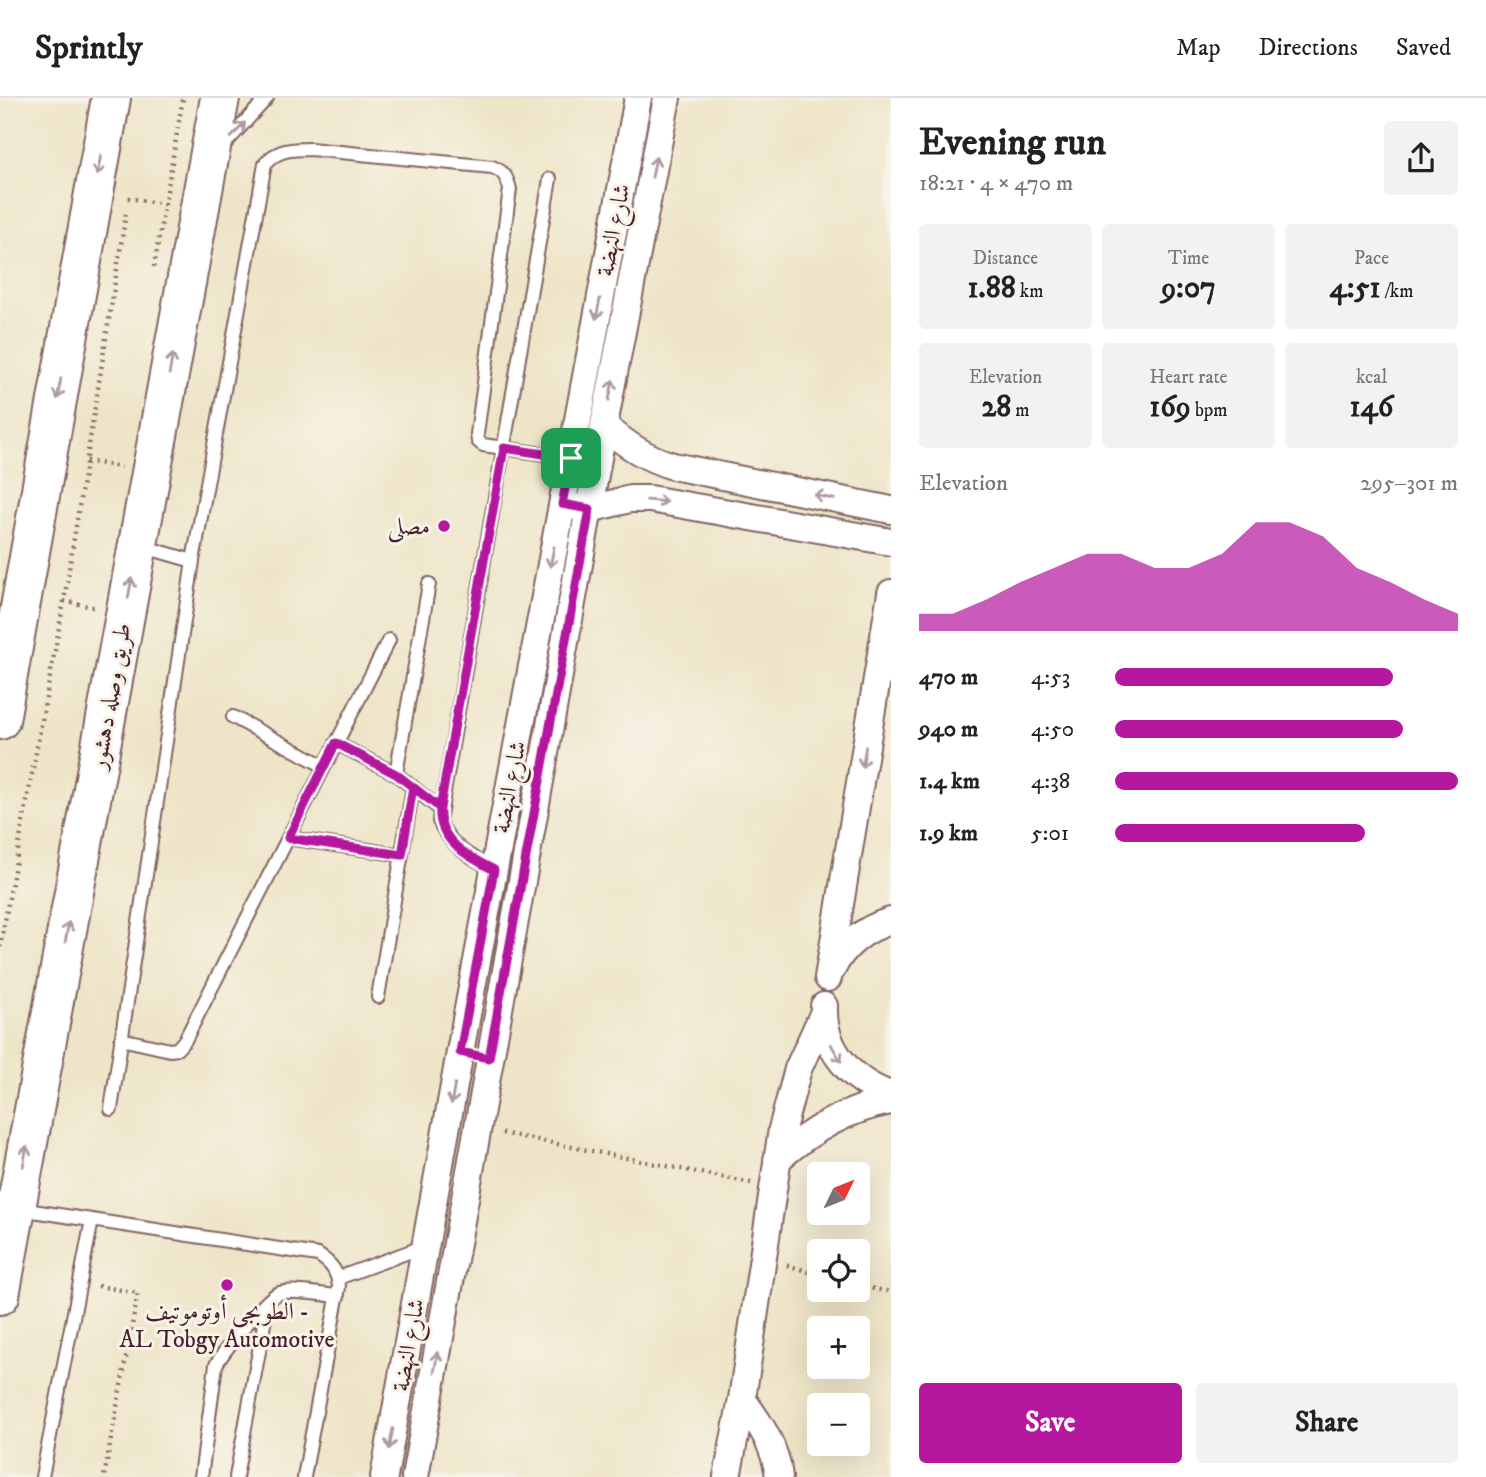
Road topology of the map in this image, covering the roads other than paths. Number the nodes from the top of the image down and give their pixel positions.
1 (111, 98) edge
2 (220, 98) edge
3 (267, 98) edge
4 (638, 98) edge
5 (667, 98) edge
6 (208, 162) junction
7 (550, 179) dead end
8 (604, 425) junction
9 (504, 448) junction
10 (571, 458) junction
11 (562, 504) junction
12 (590, 509) junction
13 (891, 510) edge
14 (891, 542) edge
15 (137, 545) junction
16 (192, 561) junction
17 (429, 584) dead end
18 (891, 593) edge
19 (389, 640) dead end
20 (233, 717) dead end
21 (0, 720) edge
22 (336, 743) junction
23 (324, 766) junction
24 (396, 774) junction
25 (413, 787) junction
26 (440, 808) junction
27 (288, 838) junction
28 (402, 855) junction
29 (494, 870) junction
30 (891, 921) edge
31 (828, 978) junction
32 (378, 997) dead end
33 (824, 1012) junction
34 (121, 1039) junction
35 (460, 1052) junction
36 (489, 1058) junction
37 (891, 1095) edge
38 (891, 1101) edge
39 (111, 1109) dead end
40 (777, 1160) junction
41 (16, 1208) junction
42 (92, 1220) junction
43 (425, 1246) junction
44 (338, 1278) junction
45 (0, 1295) edge
46 (338, 1296) junction
47 (268, 1302) junction
48 (741, 1399) junction
49 (42, 1477) edge
50 (201, 1477) edge
51 (236, 1477) edge
52 (304, 1477) edge
53 (384, 1477) edge
54 (415, 1477) edge
55 (727, 1477) edge
56 (779, 1477) edge

1 -> 21 main road
2 - 6 main road, طريق وصله دهشور
6 -> 3 lane
4 -> 10 street, شارع النهضة
8 -> 5 street, شارع النهضة
15 -> 6 main road, طريق وصله دهشور
7 - 9 lane
8 - 12 street, شارع النهضة
13 -> 8 street
9 - 10 lane
9 - 16 lane
9 - 26 lane
10 - 11 street, شارع النهضة
11 - 12 street
11 -> 29 street, شارع النهضة
12 -> 14 street
12 - 36 street, شارع النهضة
15 - 16 lane
41 -> 15 main road, طريق وصله دهشور
16 - 34 lane
17 - 24 lane
18 -> 31 street
19 - 22 lane
20 - 23 lane
22 - 23 lane
22 - 24 lane
23 - 27 lane
24 - 25 lane
25 - 26 lane
25 - 28 lane
26 - 29 lane
27 - 28 lane
27 - 34 lane
28 - 32 lane
29 - 35 street, شارع النهضة
30 - 31 street
31 - 33 street
33 -> 37 street
33 - 40 street
34 - 39 lane
35 - 36 street
35 -> 43 street, شارع النهضة
54 -> 36 street, شارع النهضة
38 - 40 street
40 - 48 street
41 - 42 lane
41 - 45 main road, طريق وصله دهشور
42 - 44 lane
42 - 49 lane
43 - 44 lane
43 -> 53 street, شارع النهضة
44 - 46 lane
46 - 47 lane
46 - 52 lane
47 - 50 lane
47 - 51 lane
48 - 55 street
48 - 56 street

